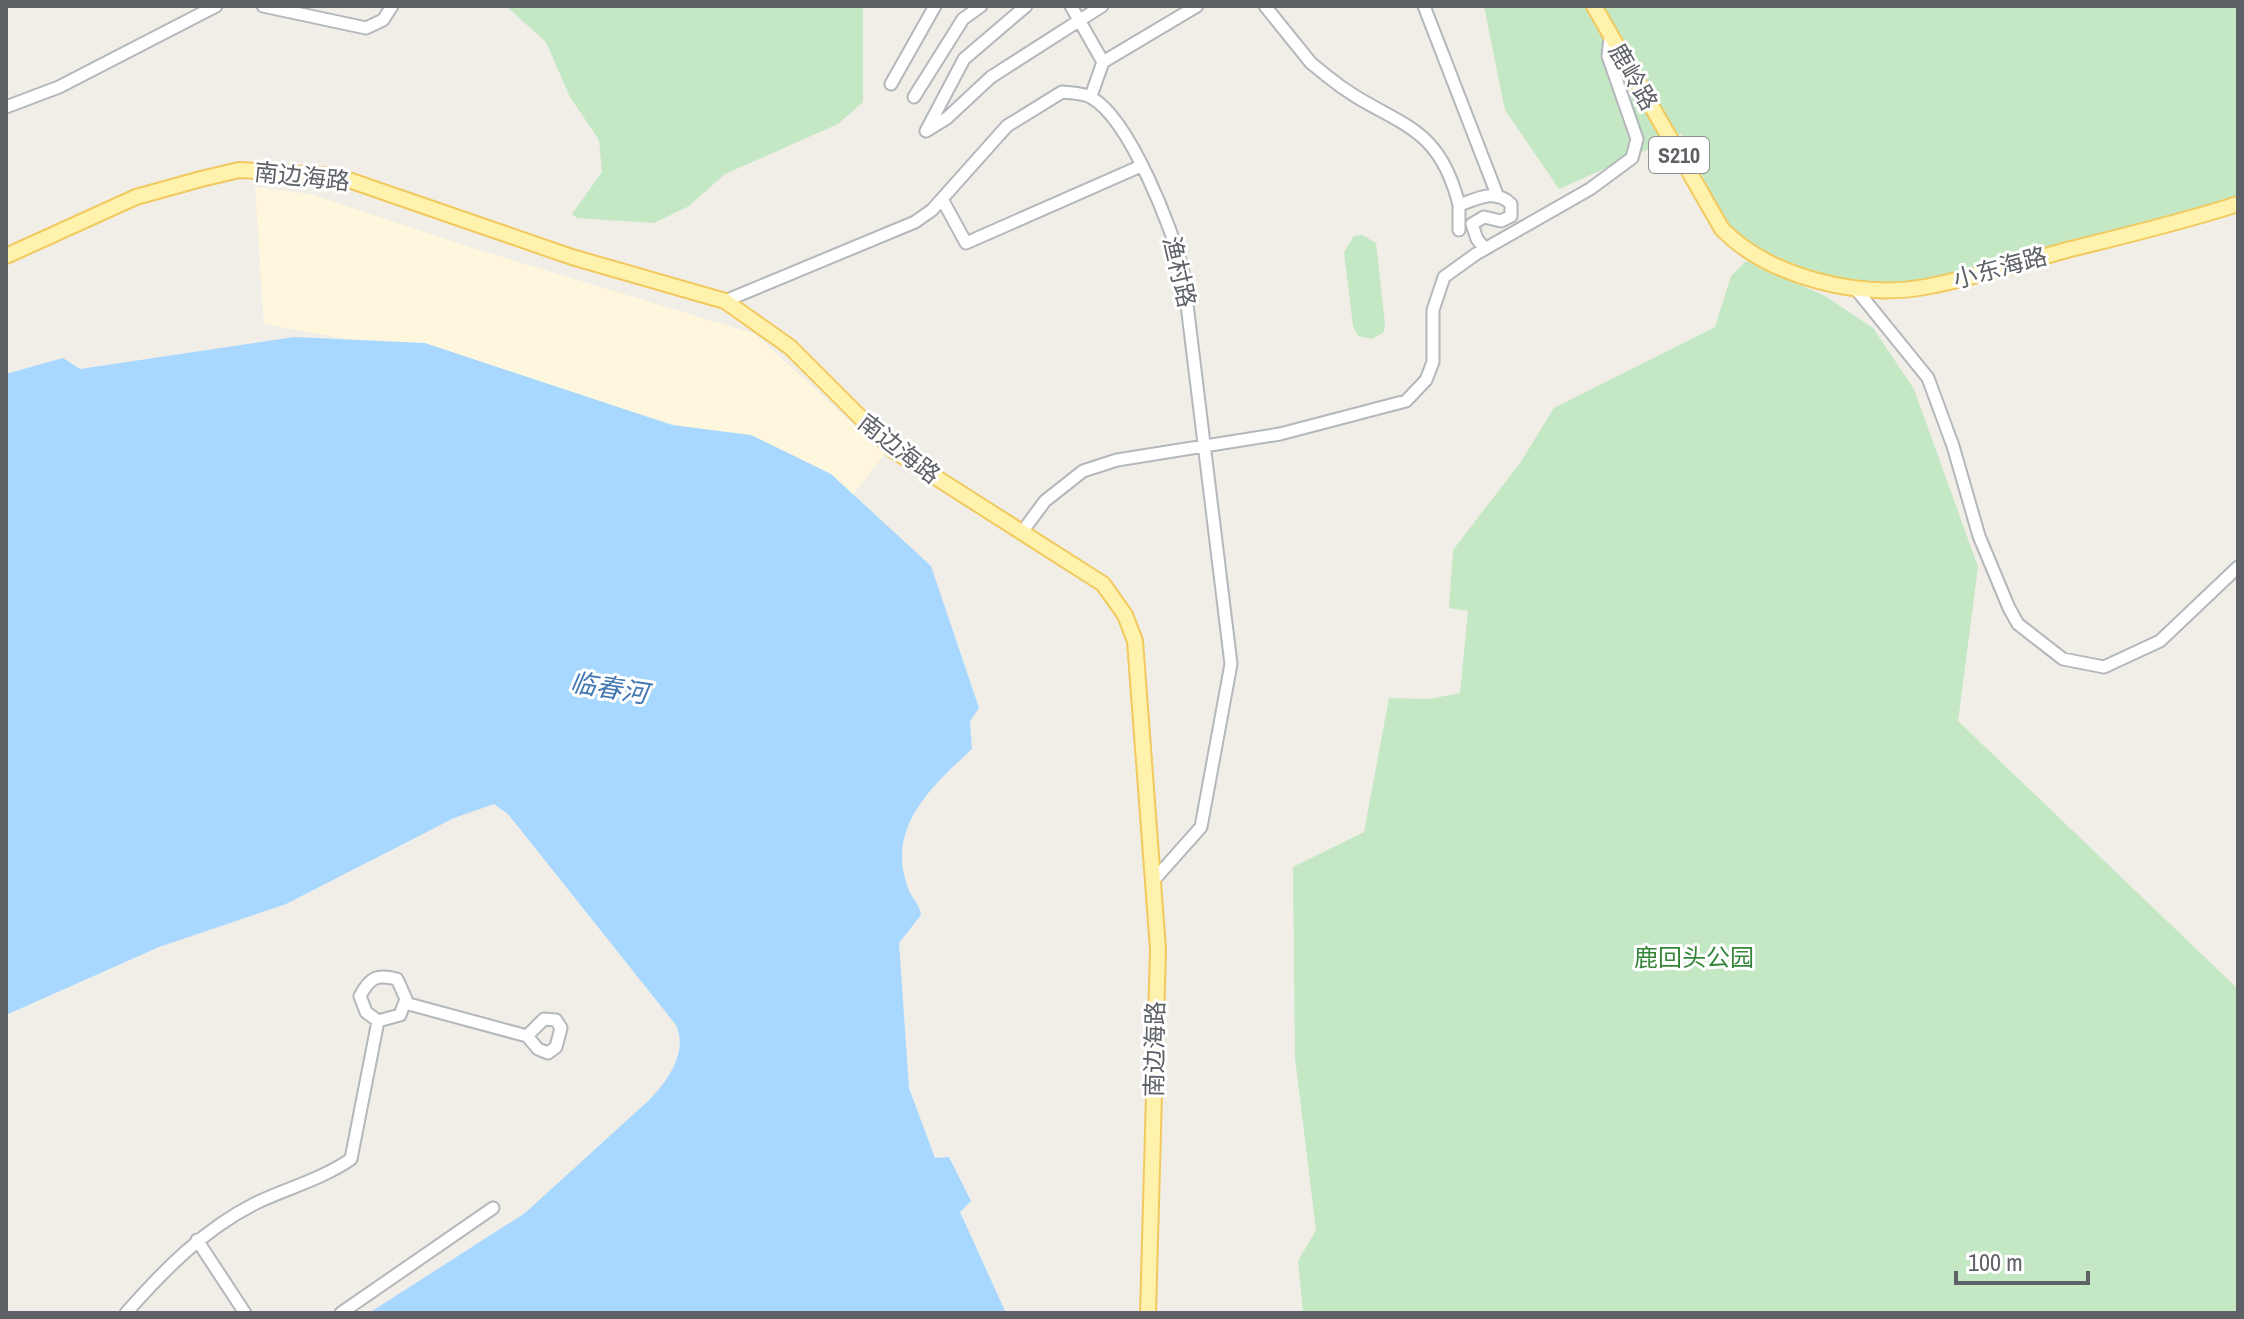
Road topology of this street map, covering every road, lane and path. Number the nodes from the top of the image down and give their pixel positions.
1 (216, 6) edge
2 (263, 6) edge
3 (392, 6) edge
4 (935, 6) edge
5 (981, 6) edge
6 (1026, 6) edge
7 (1071, 6) edge
8 (1102, 6) edge
9 (1197, 6) edge
10 (1265, 6) edge
11 (1424, 6) edge
12 (1594, 6) edge
13 (1079, 19) junction
14 (1610, 38) junction
15 (1103, 62) junction
16 (891, 84) dead end
17 (1091, 96) junction
18 (914, 97) dead end
19 (6, 107) edge
20 (1141, 166) junction
21 (1498, 197) junction
22 (942, 199) junction
23 (2238, 204) edge
24 (1459, 205) junction
25 (1459, 230) dead end
26 (1485, 249) junction
27 (6, 256) edge
28 (1760, 260) joint
29 (1855, 288) junction
30 (725, 301) junction
31 (1206, 448) junction
32 (1022, 532) junction
33 (2238, 567) edge
34 (1153, 881) junction
35 (405, 1003) junction
36 (378, 1021) junction
37 (527, 1036) dead end
38 (493, 1208) dead end
39 (197, 1240) junction
40 (126, 1313) edge
41 (245, 1313) edge
42 (341, 1313) edge
43 (1148, 1313) edge

1 - 19 street
2 - 3 street
4 - 16 street
5 - 18 street
6 - 13 street
7 - 13 street
8 - 13 street
9 - 15 street
10 - 24 street
11 - 21 street
12 - 14 main road, 鹿岭路 / S210
13 - 15 street
14 - 26 street
14 - 28 main road, 鹿岭路 / S210
15 - 17 street
17 - 20 street, 渔村路
17 - 22 street
20 - 22 street
20 - 31 street, 渔村路
21 - 24 street
21 - 26 street
22 - 30 street
23 - 29 main road, 小东海路
24 - 25 street
26 - 31 street
27 - 30 main road, 南边海路
28 - 29 main road, 小东海路
29 - 33 street
30 - 32 main road, 南边海路
31 - 32 street
31 - 34 street, 渔村路
32 - 34 main road, 南边海路
34 - 43 main road, 南边海路
35 - 36 street
35 - 36 street
35 - 37 street
36 - 39 street
38 - 42 street
39 - 40 street
39 - 41 street

